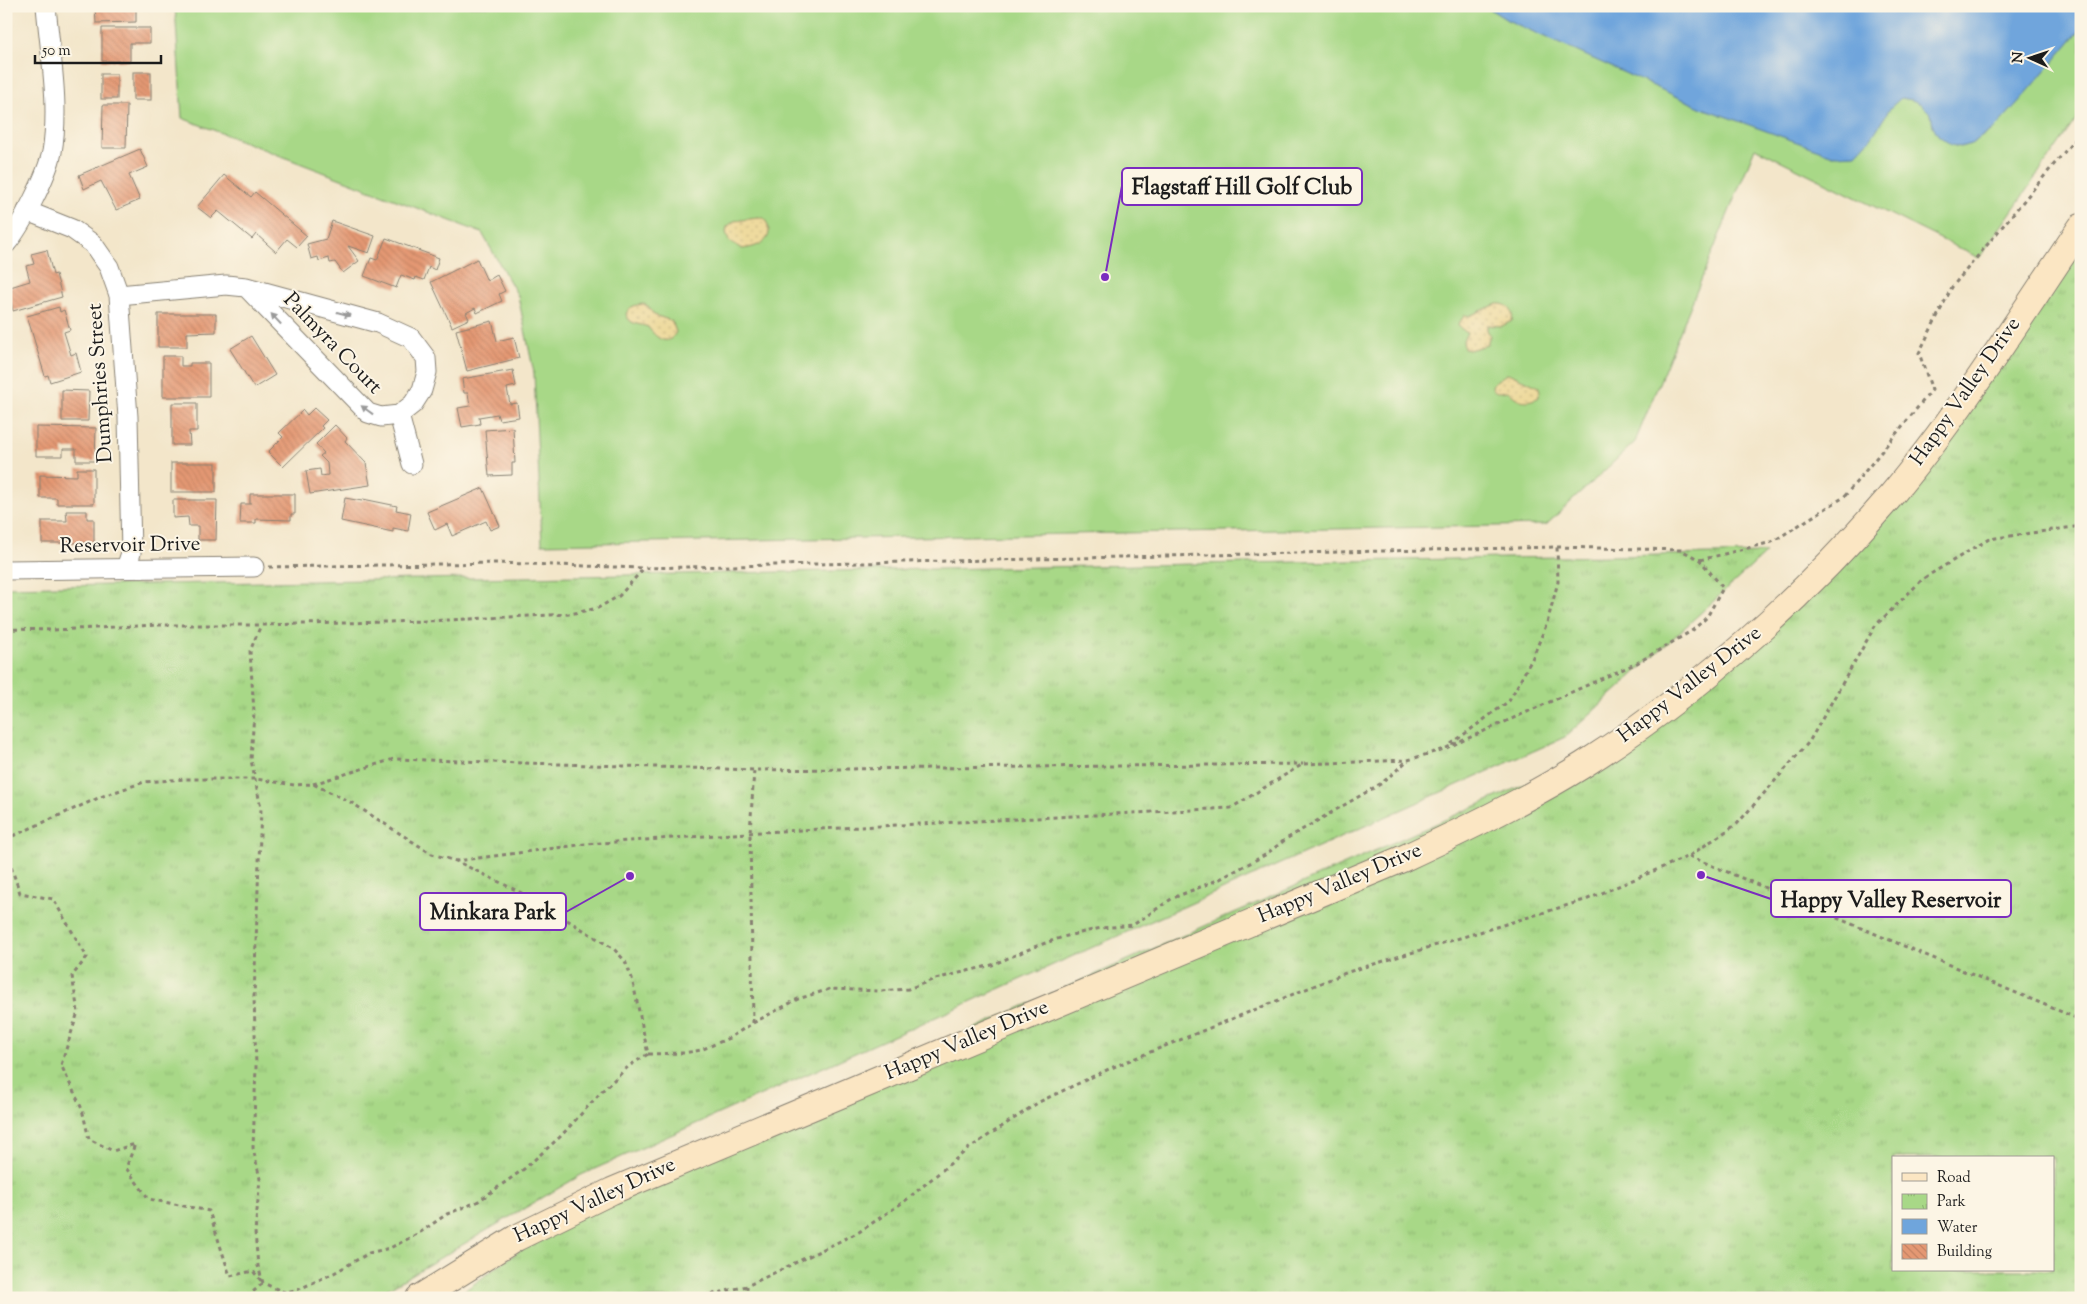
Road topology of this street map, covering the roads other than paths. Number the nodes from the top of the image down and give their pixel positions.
1 (46, 6) edge
2 (27, 211) junction
3 (2081, 227) edge
4 (6, 244) edge
5 (246, 287) junction
6 (119, 295) junction
7 (400, 415) junction
8 (412, 464) dead end
9 (254, 567) road end
10 (126, 568) junction
11 (6, 570) edge
12 (419, 1298) edge

1 - 2 street
2 - 4 street
2 - 6 street, Dumphries Street
3 - 12 main road, Happy Valley Drive
5 - 6 street, Palmyra Court
7 -> 5 street, Palmyra Court
5 -> 7 street, Palmyra Court
6 - 10 street, Dumphries Street
7 - 8 street
9 - 10 street, Reservoir Drive
10 - 11 street, Reservoir Drive

